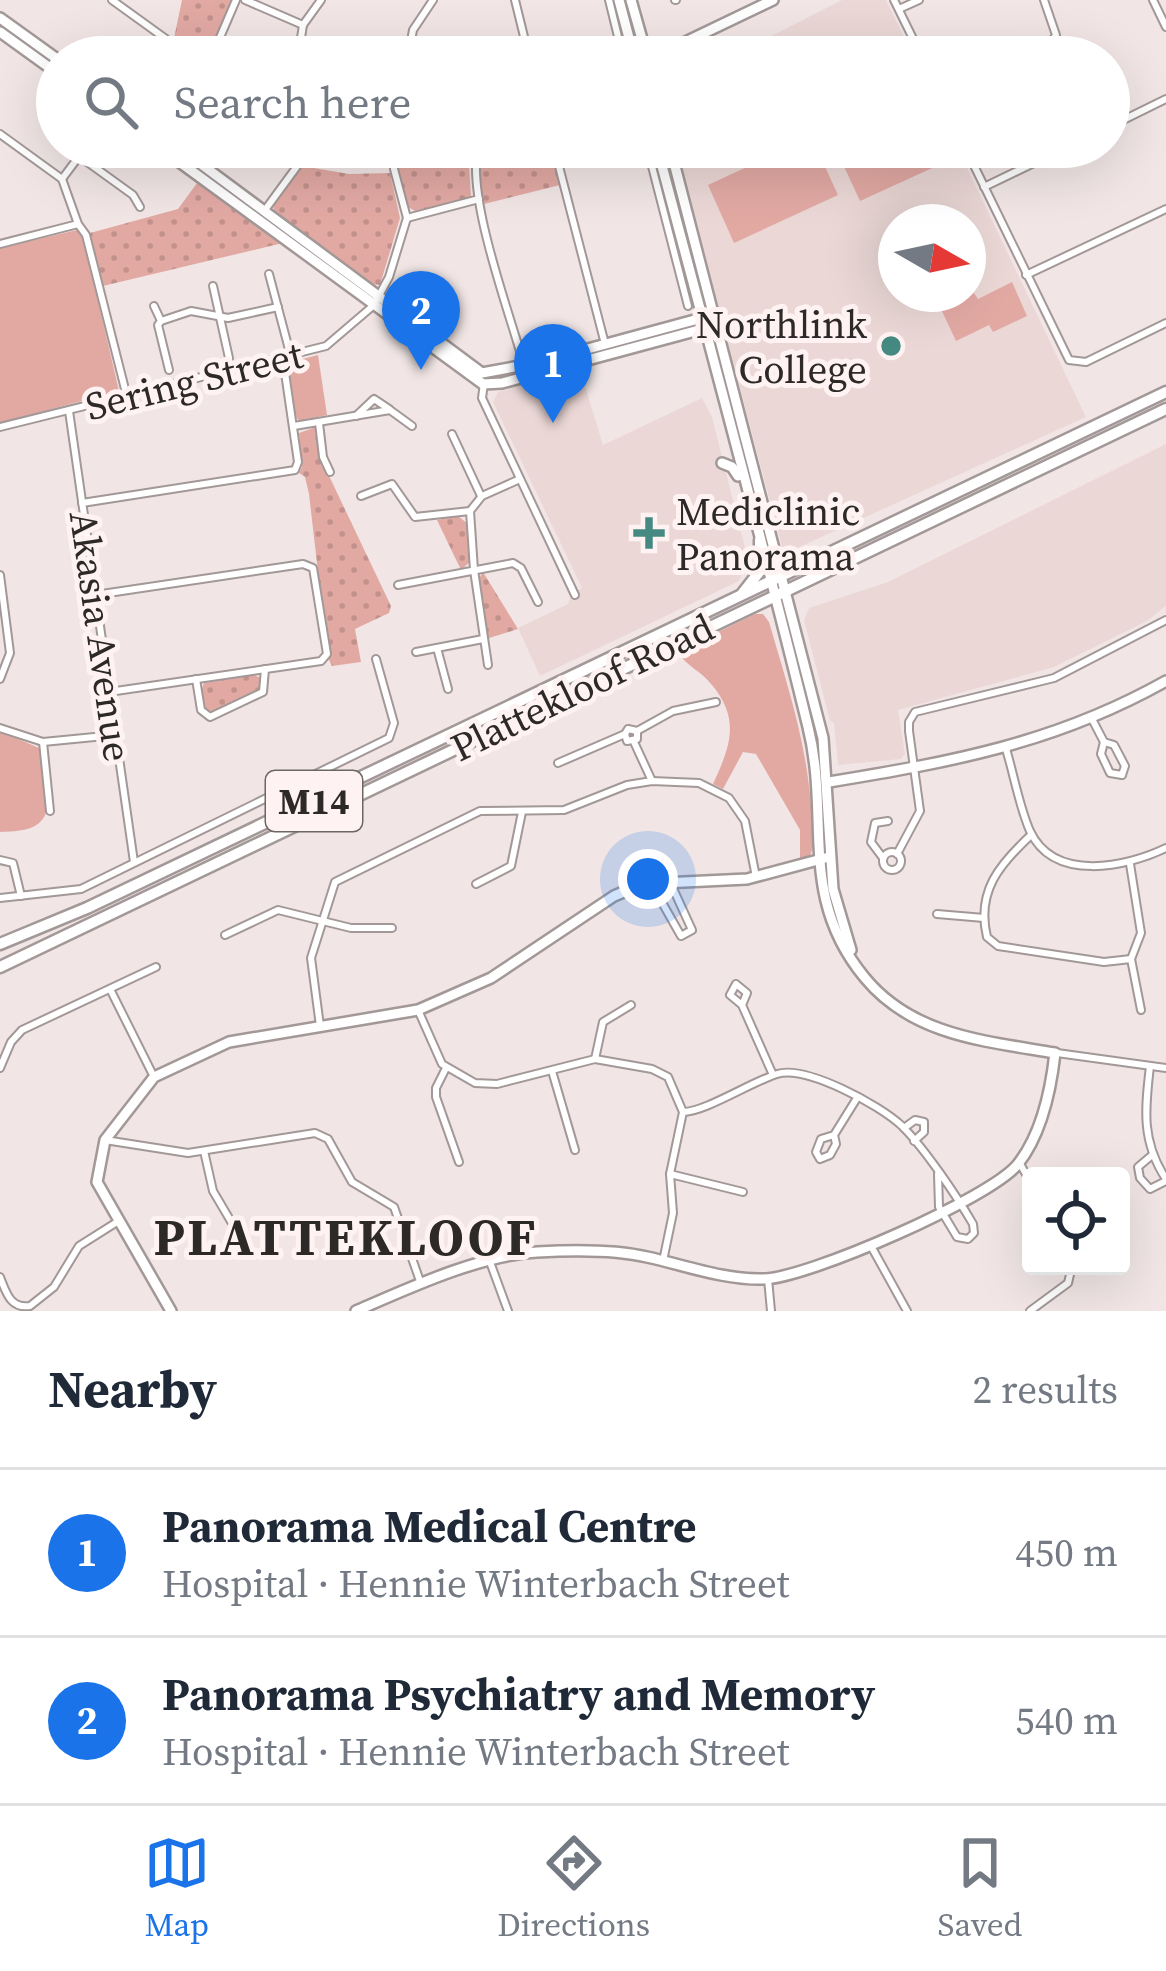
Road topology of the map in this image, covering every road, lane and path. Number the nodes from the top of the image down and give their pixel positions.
1 (241, 0) edge
2 (321, 0) edge
3 (433, 0) edge
4 (515, 0) edge
5 (609, 0) edge
6 (619, 0) edge
7 (632, 0) edge
8 (773, 0) edge
9 (894, 0) edge
10 (919, 0) edge
11 (1044, 0) edge
12 (1153, 0) edge
13 (118, 2) edge
14 (760, 3) edge
15 (899, 9) junction
16 (0, 18) edge
17 (303, 26) junction
18 (1166, 27) edge
19 (0, 32) edge
20 (162, 36) edge
21 (222, 36) edge
22 (301, 36) edge
23 (412, 36) edge
24 (523, 36) edge
25 (618, 36) edge
26 (628, 36) edge
27 (644, 36) edge
28 (693, 36) edge
29 (912, 36) edge
30 (1055, 36) edge
31 (36, 44) edge
32 (36, 58) edge
33 (1166, 99) edge
34 (1130, 117) edge
35 (0, 134) edge
36 (36, 160) edge
37 (47, 168) edge
38 (70, 168) edge
39 (96, 168) edge
40 (190, 168) edge
41 (203, 168) edge
42 (295, 168) edge
43 (394, 168) edge
44 (474, 168) edge
45 (559, 168) edge
46 (652, 168) edge
47 (663, 168) edge
48 (675, 168) edge
49 (975, 168) edge
50 (1023, 168) edge
51 (62, 179) junction
52 (984, 187) junction
53 (479, 199) junction
54 (140, 207) dead end
55 (1166, 209) edge
56 (261, 216) junction
57 (406, 218) junction
58 (78, 224) junction
59 (0, 244) edge
60 (269, 274) dead end
61 (1026, 275) junction
62 (212, 286) dead end
63 (378, 301) junction
64 (154, 306) dead end
65 (688, 306) dead end
66 (278, 307) junction
67 (221, 316) junction
68 (161, 321) junction
69 (709, 322) junction
70 (1166, 323) edge
71 (605, 344) junction
72 (229, 358) dead end
73 (287, 358) junction
74 (524, 365) junction
75 (169, 370) dead end
76 (485, 379) junction
77 (1166, 392) edge
78 (127, 398) junction
79 (1166, 409) edge
80 (390, 410) junction
81 (69, 411) junction
82 (356, 416) junction
83 (320, 423) junction
84 (412, 425) dead end
85 (294, 426) junction
86 (0, 427) edge
87 (452, 434) dead end
88 (722, 463) dead end
89 (330, 472) dead end
90 (520, 479) junction
91 (361, 496) dead end
92 (482, 496) junction
93 (82, 503) junction
94 (470, 511) junction
95 (753, 514) junction
96 (760, 541) junction
97 (474, 570) junction
98 (0, 574) edge
99 (398, 585) dead end
100 (779, 586) junction
101 (95, 595) junction
102 (575, 596) dead end
103 (735, 600) junction
104 (538, 602) dead end
105 (1166, 620) edge
106 (483, 639) junction
107 (437, 648) junction
108 (416, 652) dead end
109 (376, 659) dead end
110 (488, 665) dead end
111 (265, 670) junction
112 (0, 680) edge
113 (196, 680) junction
114 (1166, 681) edge
115 (448, 689) dead end
116 (109, 692) junction
117 (716, 702) dead end
118 (1092, 719) junction
119 (0, 728) edge
120 (637, 731) junction
121 (625, 734) junction
122 (116, 735) junction
123 (43, 742) junction
124 (634, 742) junction
125 (1104, 742) junction
126 (1006, 749) junction
127 (826, 761) junction
128 (814, 762) junction
129 (558, 764) dead end
130 (915, 767) junction
131 (859, 777) junction
132 (652, 781) junction
133 (829, 782) junction
134 (50, 811) dead end
135 (522, 812) junction
136 (830, 816) junction
137 (889, 821) dead end
138 (817, 826) junction
139 (1031, 835) junction
140 (1166, 848) edge
141 (897, 854) junction
142 (829, 857) junction
143 (883, 858) junction
144 (0, 860) edge
145 (134, 862) junction
146 (817, 862) junction
147 (1130, 863) junction
148 (756, 878) junction
149 (669, 880) junction
150 (651, 882) junction
151 (476, 884) dead end
152 (21, 896) junction
153 (0, 898) edge
154 (937, 914) dead end
155 (984, 918) junction
156 (321, 920) junction
157 (392, 928) dead end
158 (225, 935) dead end
159 (0, 944) edge
160 (1131, 959) junction
161 (0, 967) edge
162 (156, 967) dead end
163 (860, 971) junction
164 (110, 989) junction
165 (631, 1005) dead end
166 (742, 1005) dead end
167 (418, 1010) junction
168 (1141, 1010) dead end
169 (320, 1026) junction
170 (1054, 1053) junction
171 (595, 1059) junction
172 (1150, 1066) junction
173 (0, 1068) edge
174 (446, 1068) junction
175 (1166, 1068) edge
176 (552, 1071) junction
177 (773, 1075) junction
178 (154, 1077) junction
179 (856, 1098) junction
180 (682, 1112) junction
181 (904, 1127) junction
182 (834, 1135) dead end
183 (104, 1140) junction
184 (914, 1141) junction
185 (204, 1150) junction
186 (575, 1150) dead end
187 (1151, 1156) junction
188 (459, 1162) dead end
189 (1019, 1162) junction
190 (1162, 1165) edge
191 (1022, 1167) edge
192 (670, 1174) junction
193 (938, 1174) junction
194 (1166, 1180) edge
195 (742, 1192) dead end
196 (960, 1201) junction
197 (941, 1212) junction
198 (117, 1222) junction
199 (870, 1244) junction
200 (246, 1247) dead end
201 (663, 1261) junction
202 (490, 1262) junction
203 (1070, 1275) edge
204 (0, 1277) edge
205 (768, 1279) junction
206 (421, 1284) junction
207 (31, 1308) edge
208 (1043, 1308) edge
209 (171, 1311) edge
210 (356, 1311) edge
211 (508, 1311) edge
212 (771, 1311) edge
213 (907, 1311) edge
214 (1030, 1311) edge

1 - 17 street
1 - 21 street
2 - 17 street
3 - 23 street
4 - 24 street
5 - 25 street
6 - 26 street
7 - 27 street
8 - 14 street
9 - 15 street
10 - 15 street
11 - 30 street
12 - 18 street
13 - 20 street
14 - 28 street
15 - 29 street
16 - 31 street
17 - 22 street
19 - 32 street
33 - 34 street
35 - 36 street
37 - 51 street
38 - 51 street
39 - 54 street
40 - 56 street
41 - 56 street
42 - 56 street
43 - 57 street
44 - 53 street
45 - 71 street
46 - 65 street
47 - 69 street
48 - 69 street
49 - 52 street
50 - 52 street
51 - 58 street
52 - 61 street
53 - 57 street
53 - 74 street
55 - 61 street
56 - 63 street
57 - 63 street
58 - 59 street
58 - 78 street
60 - 66 street
61 - 70 street
62 - 67 street
63 - 73 street, Sering Street
63 - 76 street
64 - 68 street
66 - 67 street
66 - 73 street
67 - 68 street
67 - 72 street
68 - 75 street
69 - 71 street
69 - 76 street
69 - 95 street
69 - 100 street
71 - 74 street
73 - 78 street, Sering Street
73 - 85 street
74 - 76 street
76 - 90 street
77 - 100 main road, Plattekloof Road / M14
78 - 81 street, Sering Street
79 - 100 main road, Plattekloof Road / M14
80 - 82 street
80 - 82 street
80 - 84 street
81 - 86 street, Sering Street
81 - 93 street, Akasia Avenue
82 - 83 street
83 - 85 street
83 - 89 street
85 - 93 street
87 - 92 street
88 - 95 street
90 - 92 street
90 - 102 street
91 - 94 street
92 - 94 street
93 - 101 street, Akasia Avenue
94 - 97 street
95 - 96 street
96 - 100 street
96 - 103 main road
97 - 99 street
97 - 104 street
97 - 106 street
98 - 112 street
100 - 103 main road, Plattekloof Road / M14
100 - 127 street
100 - 128 street
100 - 161 main road, Plattekloof Road / M14
101 - 111 street
101 - 116 street, Akasia Avenue
103 - 159 main road, Plattekloof Road / M14
105 - 130 street
106 - 107 street
106 - 110 street
107 - 108 street
107 - 115 street
109 - 145 street
111 - 113 street
111 - 113 street
113 - 116 street
114 - 118 street
116 - 122 street, Akasia Avenue
117 - 120 street
118 - 125 street
118 - 126 street
119 - 123 street
120 - 121 street
120 - 124 street
121 - 124 street
121 - 129 street
122 - 123 street
122 - 145 street, Akasia Avenue
123 - 134 street
124 - 132 street
125 - 125 street
126 - 130 street
126 - 139 street
127 - 131 street
127 - 133 street
128 - 133 street
128 - 138 street
130 - 131 street
130 - 141 street
131 - 133 street
131 - 136 street
132 - 135 street
132 - 148 street
133 - 136 street
133 - 138 street
135 - 151 street
135 - 156 street
136 - 142 street
137 - 143 street
138 - 146 street
139 - 147 street
139 - 155 street
140 - 147 street
141 - 143 street
141 - 143 street
142 - 146 street
142 - 163 street
144 - 152 street
145 - 152 street
146 - 148 street
146 - 163 street
147 - 160 street
148 - 149 street
149 - 150 street
149 - 150 street
150 - 167 street
152 - 153 street
154 - 155 street
155 - 160 street
156 - 157 street
156 - 158 street
156 - 169 street
160 - 168 street
162 - 164 street
163 - 170 street
164 - 173 street
164 - 178 street
165 - 171 street
166 - 177 street
167 - 169 street
167 - 174 street
169 - 178 street
170 - 172 street
170 - 189 street
171 - 176 street
171 - 180 street
172 - 175 street
172 - 187 street
174 - 176 street
174 - 188 street
176 - 186 street
177 - 179 street
177 - 180 street
178 - 183 street
179 - 181 street
179 - 182 street
180 - 192 street
181 - 184 street
181 - 184 street
183 - 185 street
183 - 198 street
184 - 193 street
185 - 200 street
185 - 206 street
187 - 190 street
187 - 194 street
189 - 191 street
189 - 196 street
190 - 194 street
192 - 195 street
192 - 201 street
193 - 196 street
193 - 197 street
196 - 197 street
196 - 197 street
197 - 199 street
198 - 207 street
198 - 209 street
199 - 205 street
199 - 213 street
201 - 202 street
201 - 205 street
202 - 206 street
202 - 211 street
203 - 208 street
204 - 207 street
205 - 212 street
206 - 210 street
208 - 214 street

